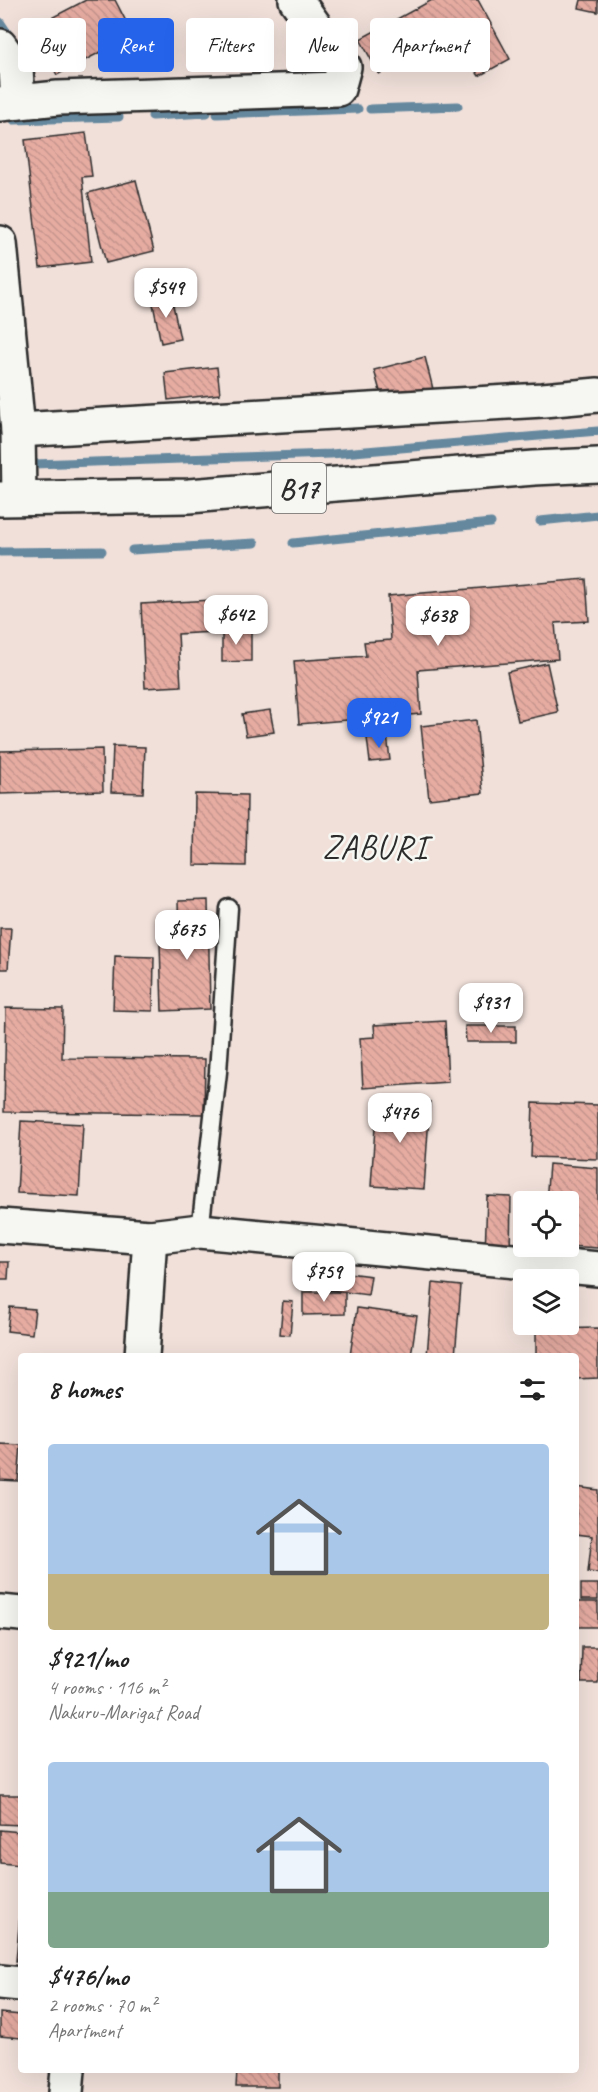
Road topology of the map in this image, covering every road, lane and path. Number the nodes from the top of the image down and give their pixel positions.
1 (296, 0) edge
2 (0, 46) edge
3 (9, 103) edge
4 (0, 243) edge
5 (598, 395) edge
6 (18, 430) junction
7 (598, 465) edge
8 (10, 499) edge
9 (229, 908) dead end
10 (0, 1226) edge
11 (200, 1231) junction
12 (150, 1237) junction
13 (598, 1269) edge
14 (142, 1353) edge
15 (0, 1612) edge
16 (18, 1614) edge
17 (0, 1982) edge
18 (18, 1984) edge
19 (68, 2073) edge
20 (66, 2092) edge

1 - 3 street
2 - 3 street
4 - 6 street
5 - 6 street
6 - 8 street
7 - 8 street, B17
9 - 11 lane
10 - 12 street
11 - 12 street
11 - 13 street
12 - 14 street
15 - 16 street
17 - 18 street
19 - 20 street

